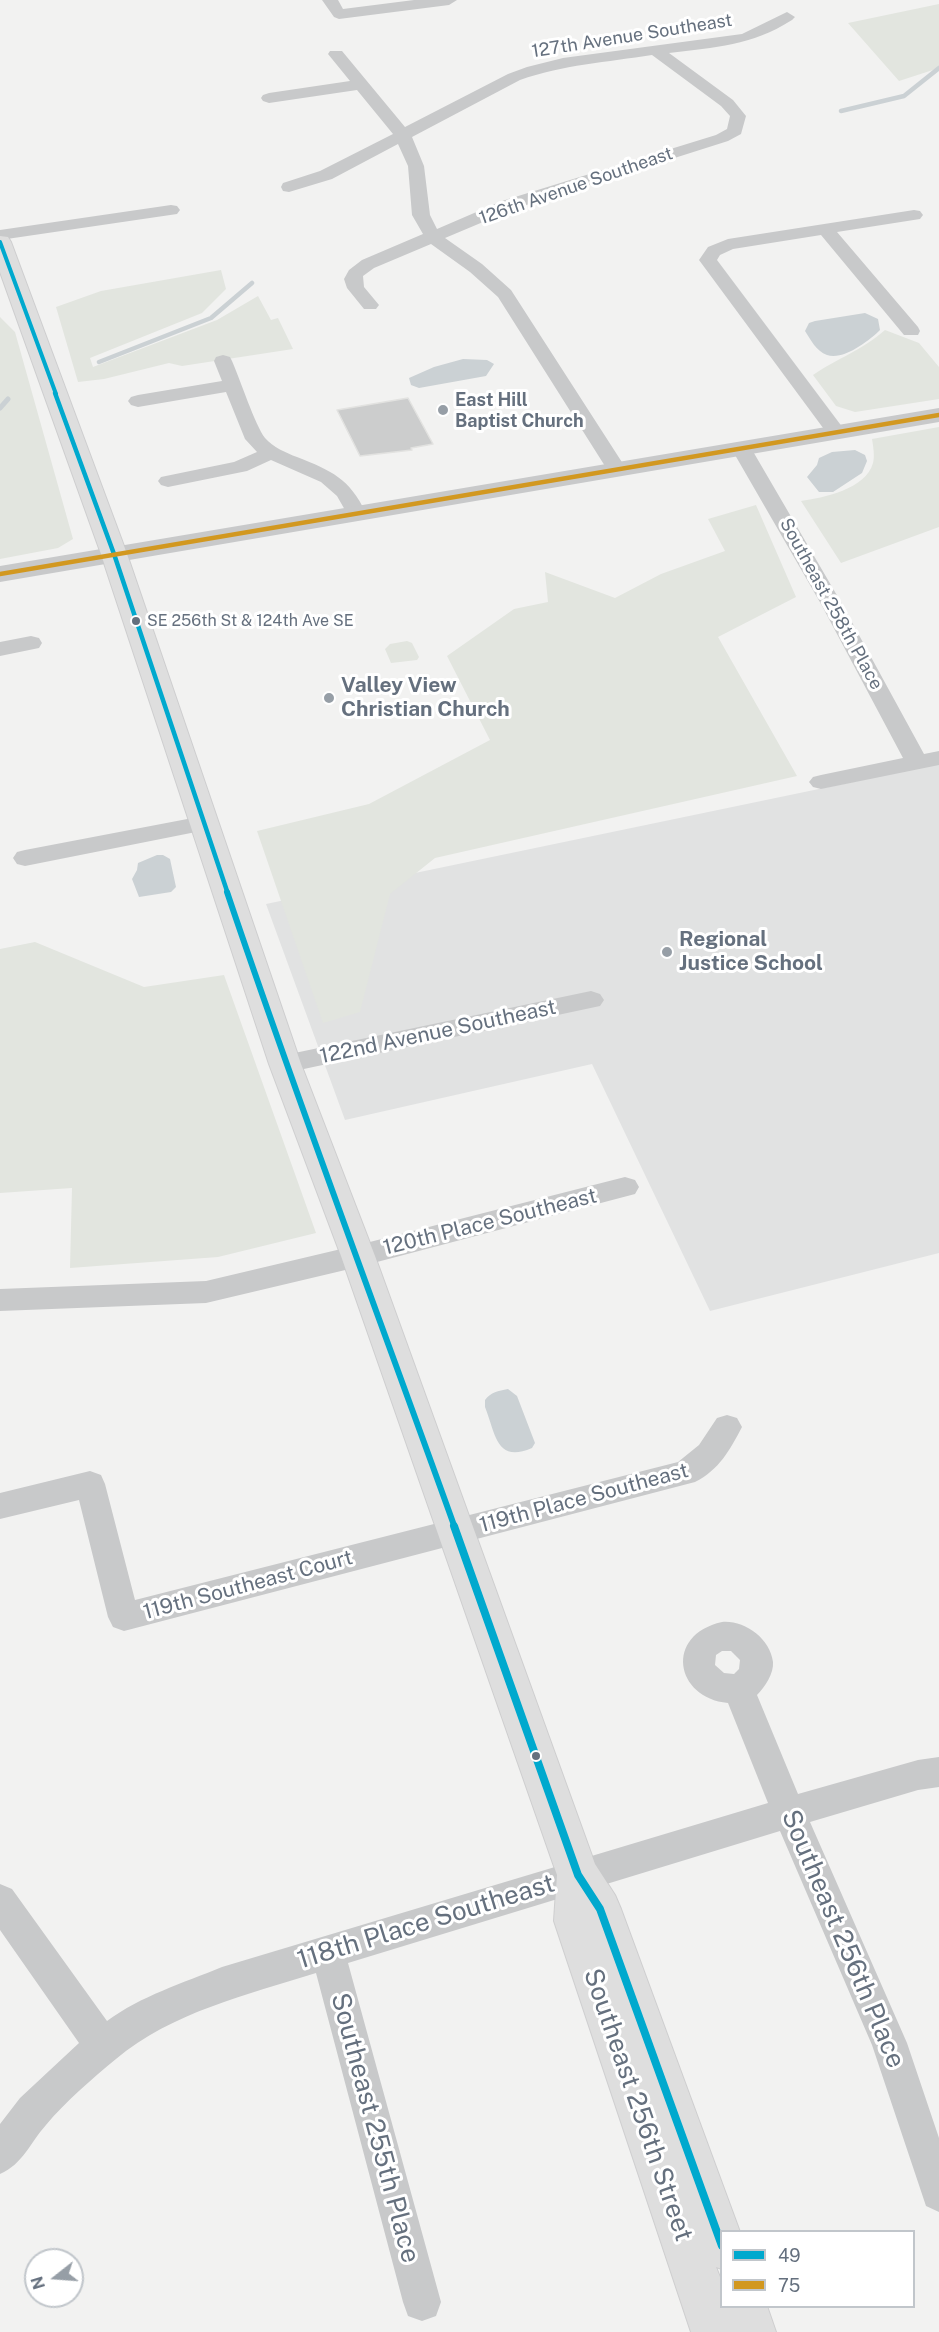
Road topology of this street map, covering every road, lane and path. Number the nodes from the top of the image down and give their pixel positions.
1 (330, 0) edge
2 (449, 0) edge
3 (787, 17) dead end
4 (656, 51) junction
5 (336, 54) dead end
6 (362, 84) junction
7 (269, 98) dead end
8 (403, 135) junction
9 (289, 187) dead end
10 (171, 210) dead end
11 (914, 215) dead end
12 (825, 229) junction
13 (0, 235) edge
14 (434, 237) junction
15 (0, 242) edge
16 (370, 305) dead end
17 (911, 331) dead end
18 (223, 361) dead end
19 (233, 386) junction
20 (138, 401) dead end
21 (939, 415) edge
22 (836, 432) junction
23 (741, 448) junction
24 (270, 453) junction
25 (617, 470) junction
26 (168, 481) dead end
27 (356, 513) junction
28 (114, 554) junction
29 (0, 574) edge
30 (31, 643) dead end
31 (0, 649) edge
32 (928, 760) edge
33 (820, 782) dead end
34 (203, 824) junction
35 (25, 858) dead end
36 (591, 1000) dead end
37 (285, 1064) junction
38 (625, 1187) dead end
39 (358, 1256) junction
40 (0, 1300) edge
41 (728, 1427) dead end
42 (0, 1506) edge
43 (455, 1532) junction
44 (738, 1688) dead end
45 (939, 1772) edge
46 (789, 1812) junction
47 (578, 1875) junction
48 (0, 1901) edge
49 (328, 1953) junction
50 (104, 2046) junction
51 (0, 2155) edge
52 (939, 2193) edge
53 (720, 2240) edge
54 (422, 2302) dead end
55 (743, 2308) edge
56 (715, 2332) edge
57 (752, 2332) edge

1 - 2 street
3 - 4 street, 127th Avenue Southeast
4 - 8 street, 127th Avenue Southeast
4 - 14 street, 126th Avenue Southeast
5 - 6 street
6 - 7 street
6 - 8 street
8 - 9 street, 127th Avenue Southeast
8 - 14 street
10 - 13 street
11 - 12 street
12 - 17 street
12 - 22 street
14 - 16 street, 126th Avenue Southeast
14 - 25 street
15 - 28 main road, Southeast 256th Street
18 - 19 street
19 - 20 street
19 - 24 street
21 - 22 street
22 - 23 street
23 - 25 street
23 - 32 street, Southeast 258th Place
24 - 26 street
24 - 27 street
25 - 27 street
27 - 28 street
28 - 29 street
28 - 34 main road, Southeast 256th Street
30 - 31 street
32 - 33 street
34 - 35 street
34 - 37 main road, Southeast 256th Street
36 - 37 street, 122nd Avenue Southeast
37 - 39 main road, Southeast 256th Street
38 - 39 street, 120th Place Southeast
39 - 40 street, 120th Place Southeast
39 - 43 main road, Southeast 256th Street
41 - 43 street, 119th Place Southeast
42 - 43 street, 119th Southeast Court
43 - 47 main road, Southeast 256th Street
44 - 46 street, Southeast 256th Place
45 - 46 street, 118th Place Southeast
46 - 47 street, 118th Place Southeast
46 - 52 street, Southeast 256th Place
47 - 49 street, 118th Place Southeast
47 - 53 main road, Southeast 256th Street
47 - 56 main road, Southeast 256th Street
48 - 50 street
49 - 50 street, 118th Place Southeast
49 - 54 street, Southeast 255th Place
50 - 51 street, 118th Place Southeast
55 - 57 main road

